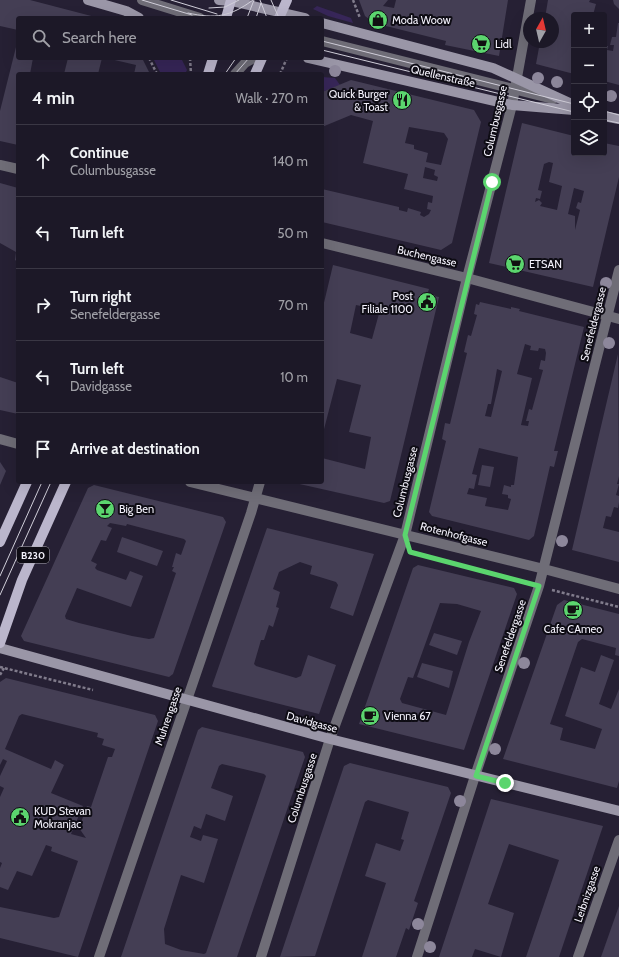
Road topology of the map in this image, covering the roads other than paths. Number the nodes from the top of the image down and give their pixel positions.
1 (88, 0) edge
2 (142, 0) edge
3 (219, 0) edge
4 (231, 0) edge
5 (287, 0) edge
6 (531, 0) edge
7 (135, 16) edge
8 (194, 16) edge
9 (227, 16) edge
10 (282, 16) edge
11 (324, 24) edge
12 (324, 41) edge
13 (212, 60) edge
14 (250, 60) edge
15 (261, 60) edge
16 (317, 60) edge
17 (209, 72) edge
18 (237, 72) edge
19 (256, 72) edge
20 (517, 78) junction
21 (515, 89) junction
22 (512, 105) junction
23 (571, 105) edge
24 (571, 105) edge
25 (571, 110) edge
26 (607, 117) edge
27 (619, 119) edge
28 (0, 165) edge
29 (16, 169) edge
30 (324, 243) edge
31 (619, 270) edge
32 (467, 278) junction
33 (608, 316) junction
34 (619, 318) edge
35 (0, 439) edge
36 (16, 443) edge
37 (26, 484) edge
38 (65, 484) edge
39 (198, 484) edge
40 (260, 484) edge
41 (256, 499) junction
42 (405, 535) junction
43 (0, 542) edge
44 (544, 569) junction
45 (619, 589) edge
46 (0, 643) edge
47 (0, 648) edge
48 (187, 699) junction
49 (330, 739) junction
50 (476, 776) junction
51 (619, 810) edge
52 (619, 840) edge
53 (99, 957) edge
54 (261, 957) edge
55 (418, 957) edge
56 (578, 957) edge

1 - 7 street
2 - 8 street
3 - 4 street
4 - 9 main road
4 - 10 street
5 - 10 main road
6 - 20 street, Columbusgasse
11 - 20 street, Quellenstraße
12 - 21 street
13 - 17 main road
14 - 18 street
15 - 19 main road
16 - 22 street, Quellenstraße
20 - 21 street, Columbusgasse
20 - 23 street, Quellenstraße
21 - 22 street, Columbusgasse
21 - 24 street
22 - 25 street, Quellenstraße
22 - 32 street, Columbusgasse
26 - 27 street
28 - 29 street
30 - 32 street, Buchengasse
31 - 33 street, Senefeldergasse
32 - 33 street, Buchengasse
32 - 42 street, Columbusgasse
33 - 34 street, Buchengasse
33 - 44 street, Senefeldergasse
35 - 36 street
37 - 43 main road
38 - 46 main road, B230
39 - 41 street, Rotenhofgasse
40 - 41 street, Muhrengasse
41 - 42 street, Rotenhofgasse
41 - 48 street, Muhrengasse
42 - 44 street, Rotenhofgasse
42 - 49 street, Columbusgasse
44 - 45 street, Rotenhofgasse
44 - 50 street, Senefeldergasse
47 - 48 street, Davidgasse
48 - 49 street, Davidgasse
48 - 53 street, Muhrengasse
49 - 50 street, Davidgasse
49 - 54 street, Columbusgasse
50 - 51 street, Davidgasse
50 - 55 street, Senefeldergasse
52 - 56 street, Leibnizgasse

